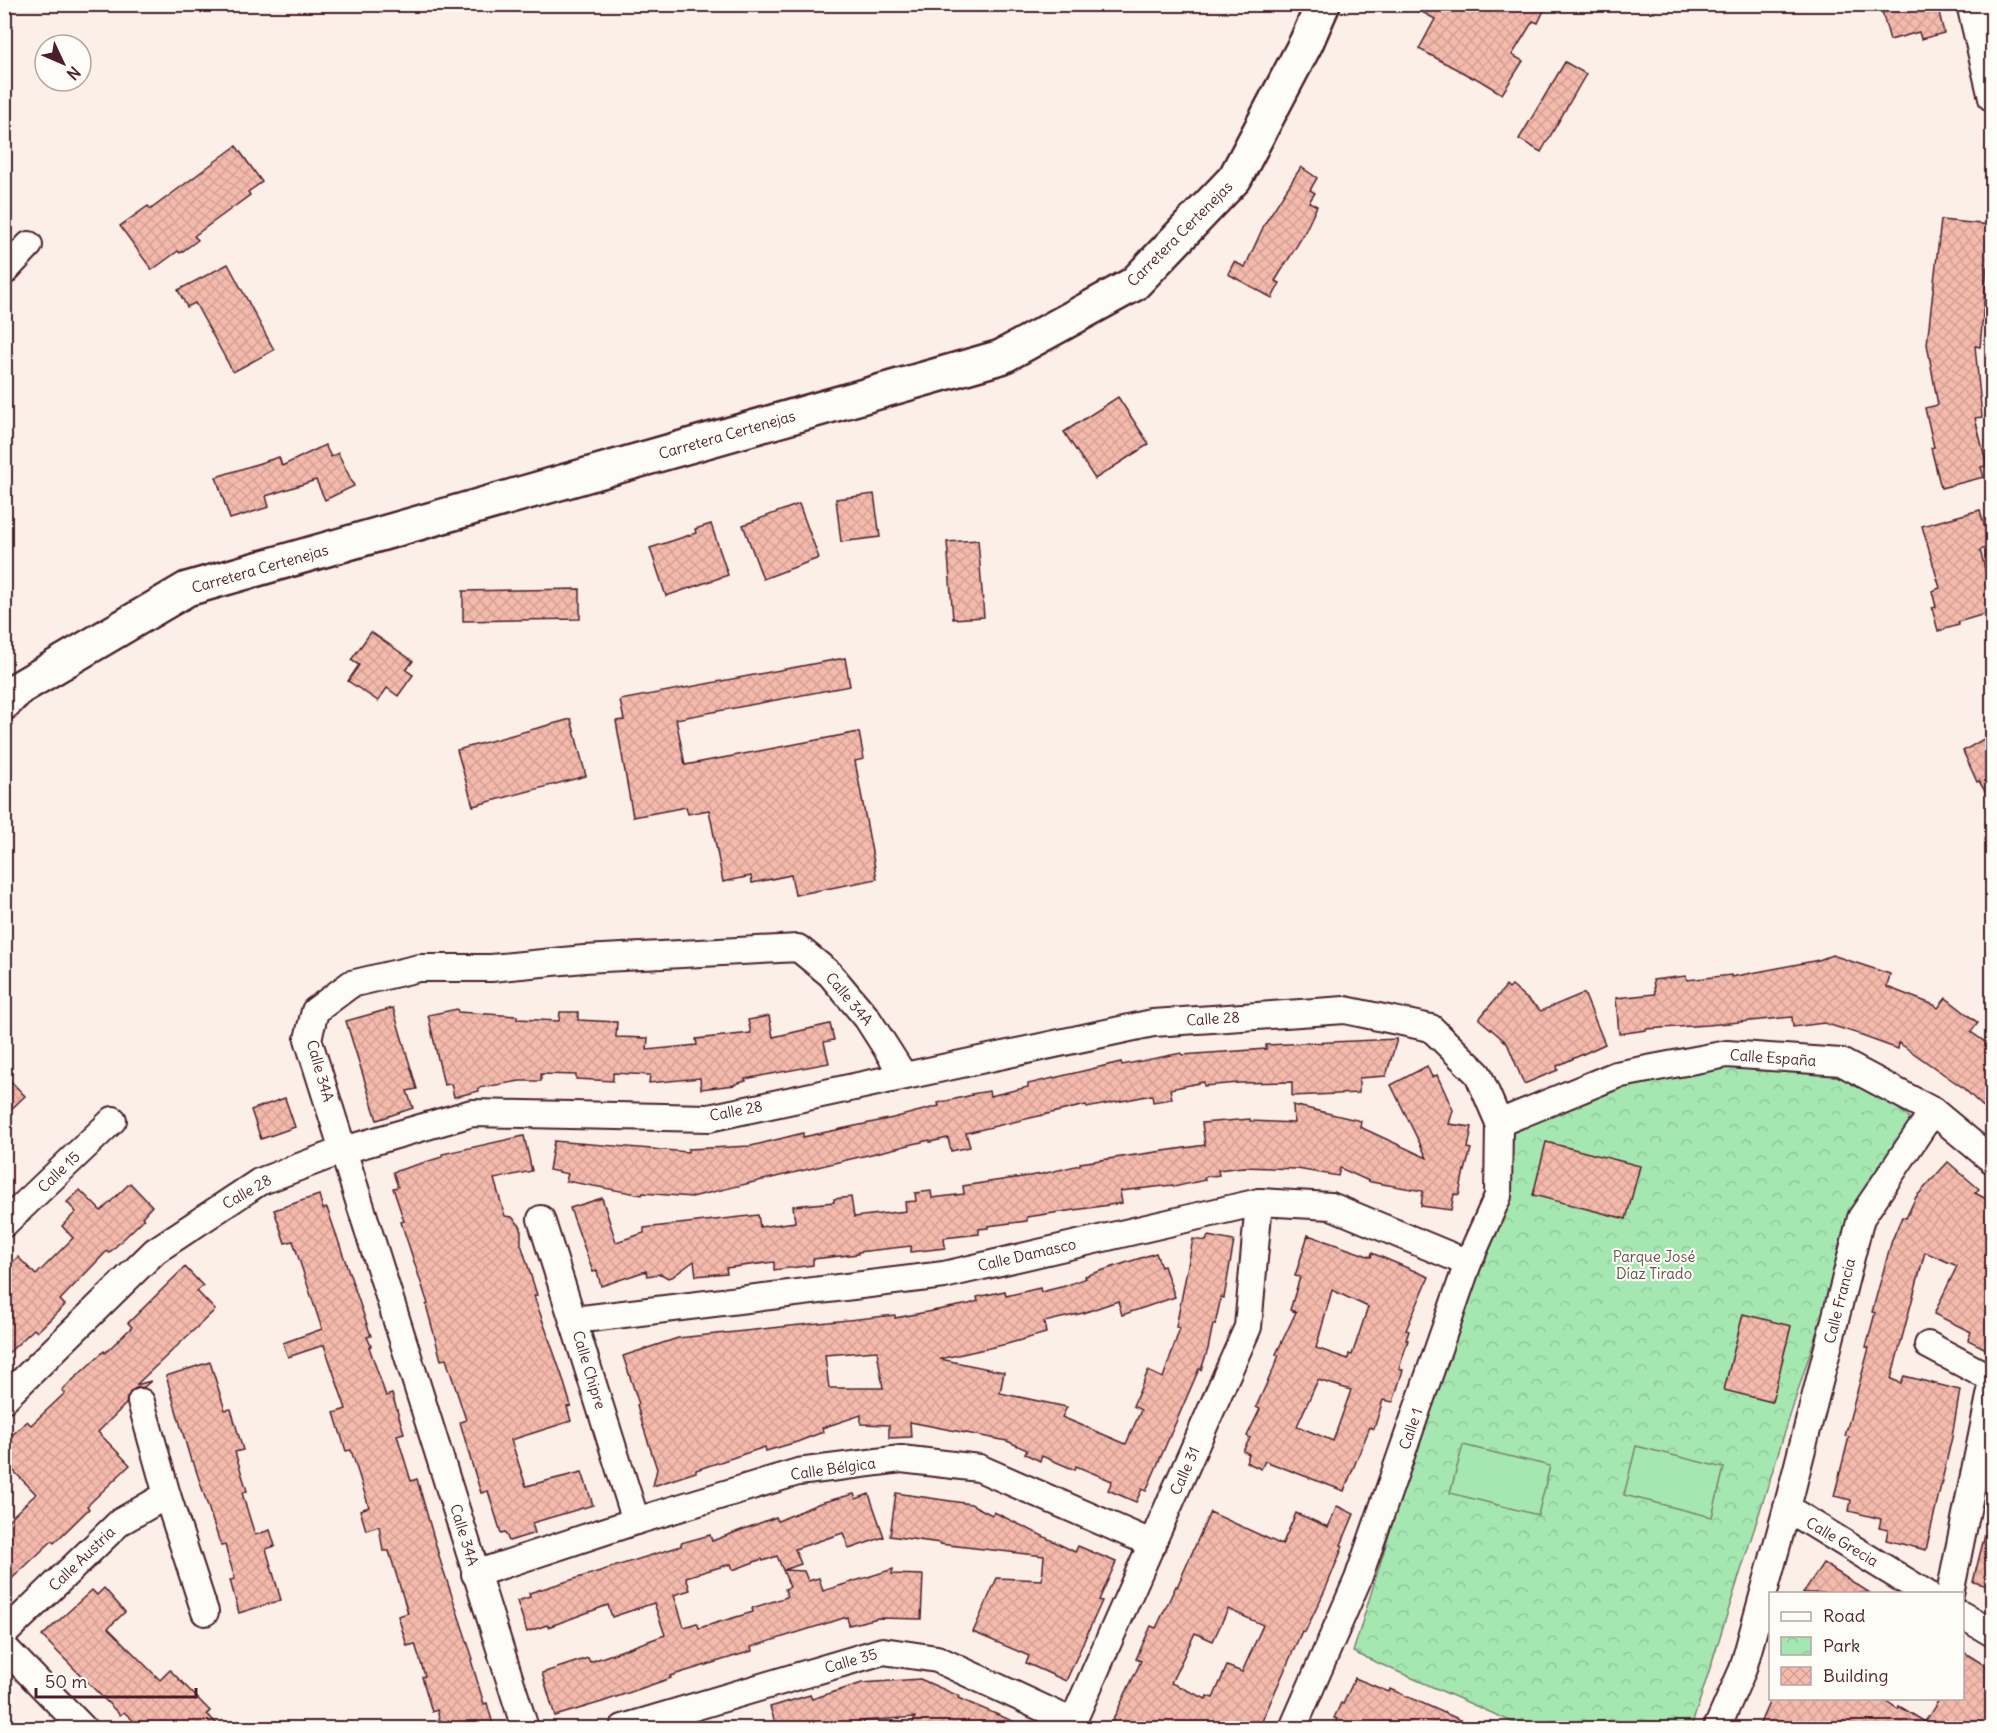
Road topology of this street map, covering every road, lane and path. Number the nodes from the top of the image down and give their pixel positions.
1 (1323, 4) edge
2 (1970, 4) edge
3 (1992, 98) edge
4 (29, 245) dead end
5 (4, 272) edge
6 (4, 703) edge
7 (904, 1076) junction
8 (1933, 1111) junction
9 (112, 1120) dead end
10 (1499, 1123) junction
11 (344, 1150) junction
12 (1992, 1160) edge
13 (1259, 1202) junction
14 (541, 1219) dead end
15 (4, 1224) edge
16 (1468, 1263) junction
17 (574, 1320) junction
18 (1928, 1344) dead end
19 (1992, 1379) edge
20 (1992, 1386) edge
21 (4, 1399) edge
22 (141, 1402) dead end
23 (167, 1495) junction
24 (1787, 1508) junction
25 (636, 1521) junction
26 (1153, 1544) junction
27 (476, 1574) junction
28 (1925, 1592) edge
29 (1950, 1592) edge
30 (205, 1612) dead end
31 (1964, 1616) edge
32 (1992, 1633) edge
33 (4, 1634) edge
34 (4, 1647) edge
35 (1072, 1725) edge
36 (83, 1728) edge
37 (525, 1728) edge
38 (622, 1728) edge
39 (1293, 1728) edge
40 (1717, 1728) edge

1 - 6 main road, Carretera Certenejas
2 - 3 street
4 - 5 street
7 - 10 street, Calle 28
7 - 11 street, Calle 28
7 - 11 street, Calle 34A
8 - 10 street, Calle España
8 - 12 street, Calle España
8 - 24 street, Calle Francia
9 - 15 street, Calle 15
10 - 16 street, Calle 1
11 - 21 street, Calle 28
11 - 27 street, Calle 34A
13 - 16 street, Calle Damasco
13 - 17 street, Calle Damasco
13 - 26 street, Calle 31
14 - 17 street, Calle Chipre
16 - 39 street, Calle 1
17 - 25 street, Calle Chipre
18 - 19 street
20 - 29 street
22 - 23 street
23 - 30 street
23 - 33 street, Calle Austria
24 - 28 street, Calle Grecia
24 - 40 street, Calle Francia
25 - 26 street, Calle Bélgica
25 - 27 street, Calle Bélgica
26 - 35 street, Calle 31
27 - 37 street, Calle 34A
31 - 32 street
34 - 36 street
35 - 38 street, Calle 35

